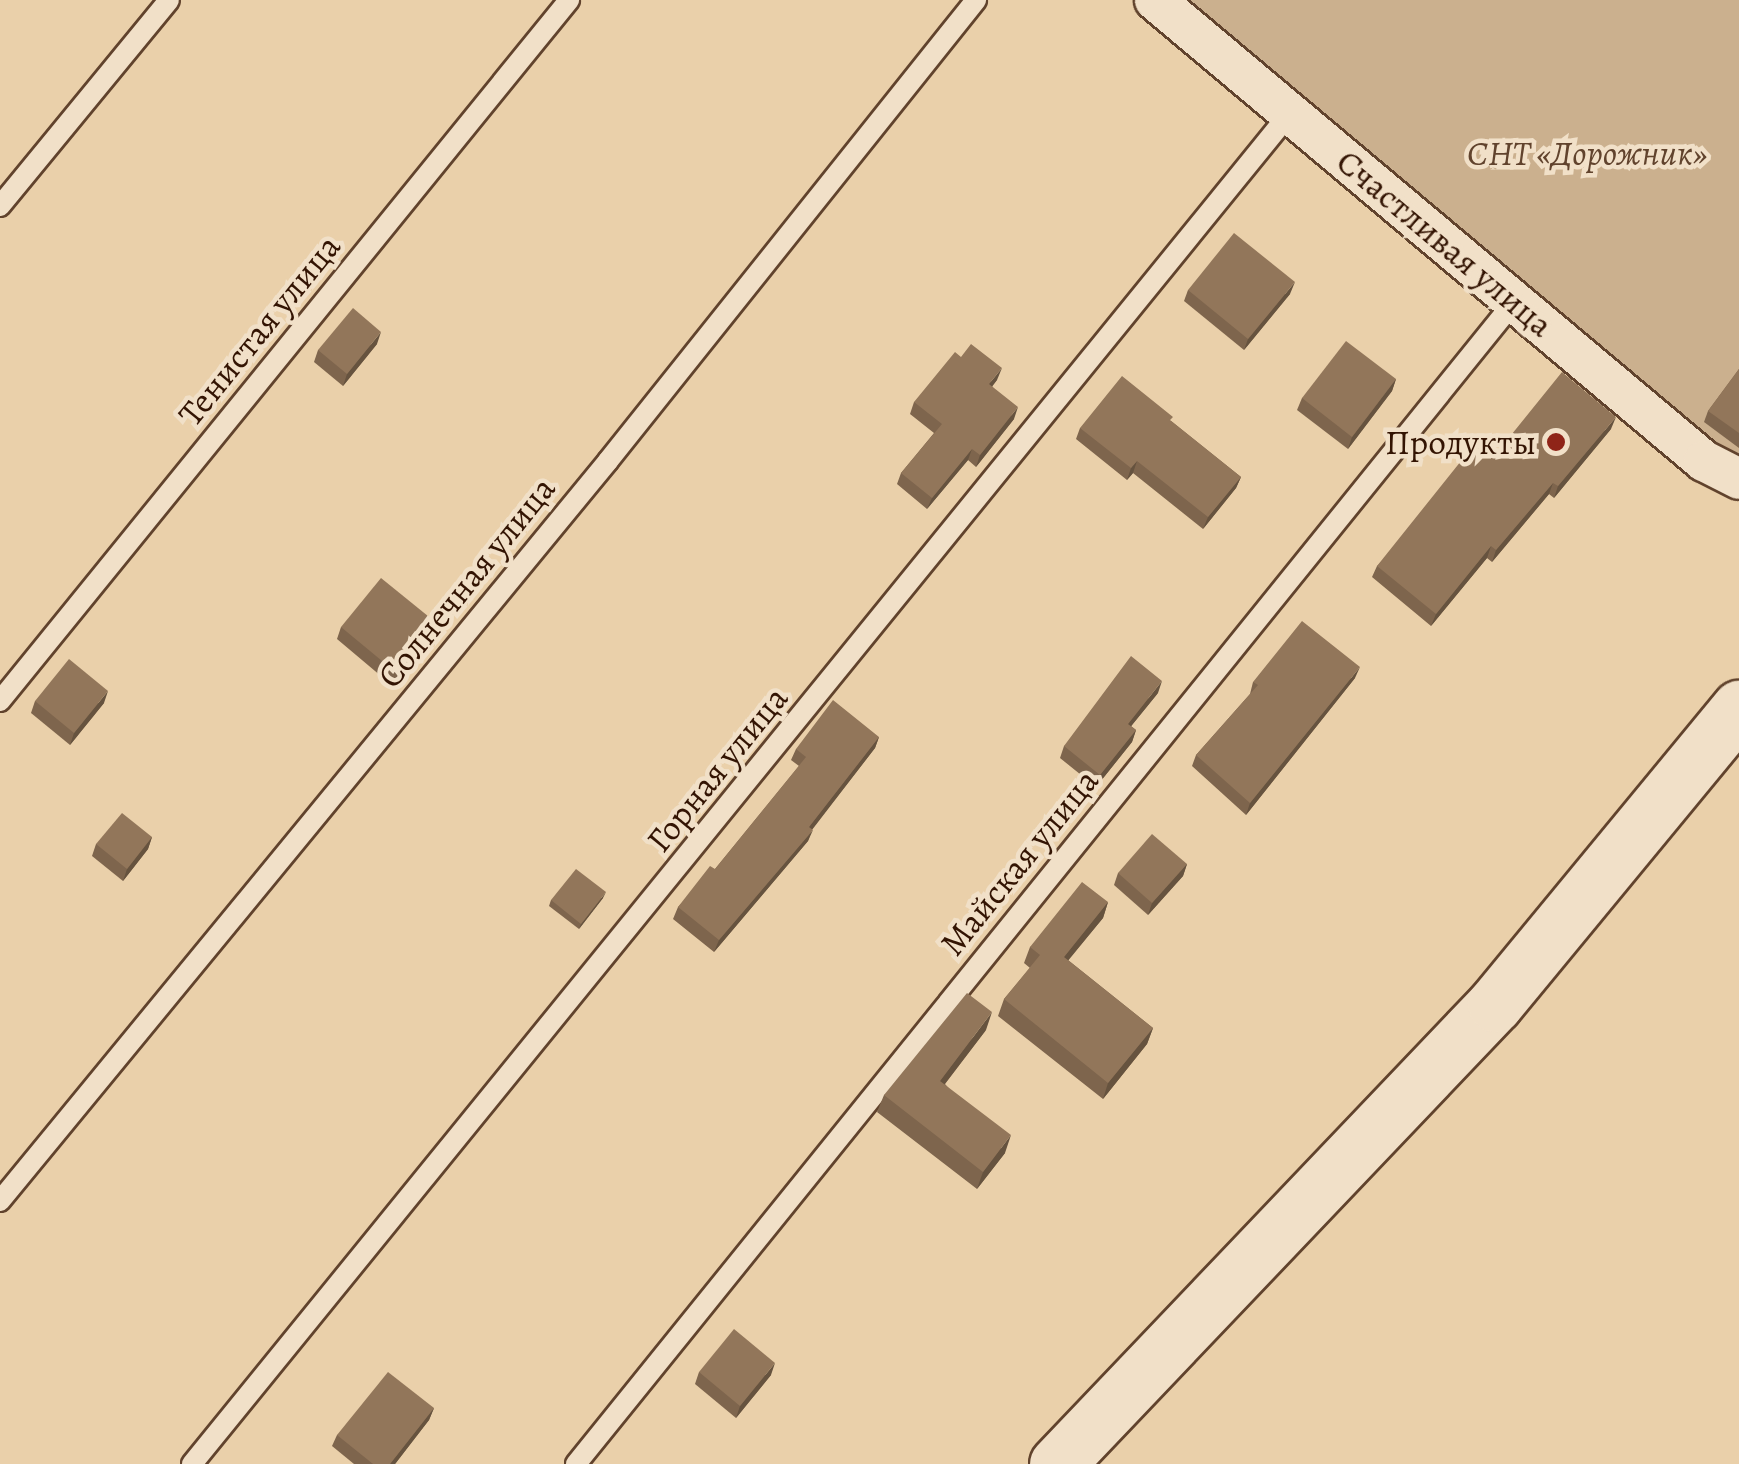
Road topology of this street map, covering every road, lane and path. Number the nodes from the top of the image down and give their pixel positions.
1 (169, 0) edge
2 (569, 0) edge
3 (976, 0) edge
4 (1155, 0) edge
5 (1290, 114) junction
6 (0, 206) edge
7 (1514, 302) junction
8 (1739, 480) edge
9 (0, 700) edge
10 (1739, 708) edge
11 (0, 1201) edge
12 (192, 1464) edge
13 (576, 1464) edge
14 (1058, 1464) edge

1 - 6 lane
2 - 9 lane, Тенистая улица
3 - 11 lane, Солнечная улица
4 - 5 street, Счастливая улица
5 - 7 street, Счастливая улица
5 - 12 lane, Горная улица
7 - 8 street, Счастливая улица
7 - 13 lane, Майская улица
10 - 14 main road

